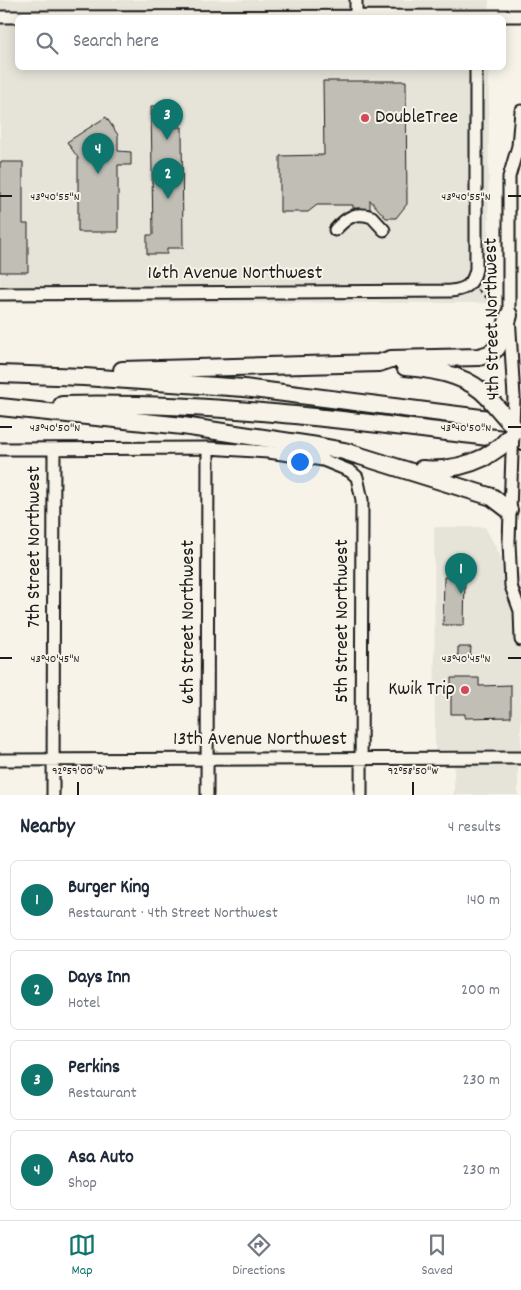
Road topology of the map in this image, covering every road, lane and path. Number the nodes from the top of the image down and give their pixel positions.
1 (356, 0) edge
2 (356, 15) edge
3 (506, 16) edge
4 (521, 16) edge
5 (0, 17) edge
6 (15, 17) edge
7 (476, 70) edge
8 (521, 111) edge
9 (520, 151) edge
10 (335, 230) dead end
11 (384, 230) dead end
12 (0, 294) edge
13 (510, 315) junction
14 (379, 363) junction
15 (0, 374) edge
16 (18, 374) junction
17 (0, 407) edge
18 (517, 432) edge
19 (208, 448) junction
20 (0, 449) edge
21 (54, 449) junction
22 (374, 460) junction
23 (510, 510) junction
24 (520, 609) edge
25 (521, 640) edge
26 (361, 758) junction
27 (521, 758) edge
28 (207, 759) junction
29 (0, 760) edge
30 (53, 760) junction
31 (53, 795) edge
32 (207, 795) edge
33 (361, 795) edge

1 - 2 street
3 - 4 street
5 - 6 street
7 - 12 street, 16th Avenue Northwest
8 - 9 street, 4th Street Northwest
9 - 13 street, 4th Street Northwest
10 - 11 street
13 - 14 highway
13 - 18 street, 4th Street Northwest
14 - 16 highway
14 - 18 highway, bridge
15 - 16 highway
16 - 18 highway
17 - 18 highway
17 - 22 highway
18 - 22 highway, bridge
18 - 23 street, 4th Street Northwest
19 - 21 street
19 - 26 street, 5th Street Northwest
19 - 28 street, 6th Street Northwest
20 - 21 street
21 - 30 street, 7th Street Northwest
22 - 23 highway
23 - 24 street, 4th Street Northwest
24 - 25 street, 4th Street Northwest
26 - 27 street, 13th Avenue Northwest
26 - 28 street, 13th Avenue Northwest
26 - 33 street, 5th Street Northwest
28 - 30 street, 13th Avenue Northwest
28 - 32 street, 6th Street Northwest
29 - 30 street, 13th Avenue Northwest
30 - 31 street, 7th Street Northwest

